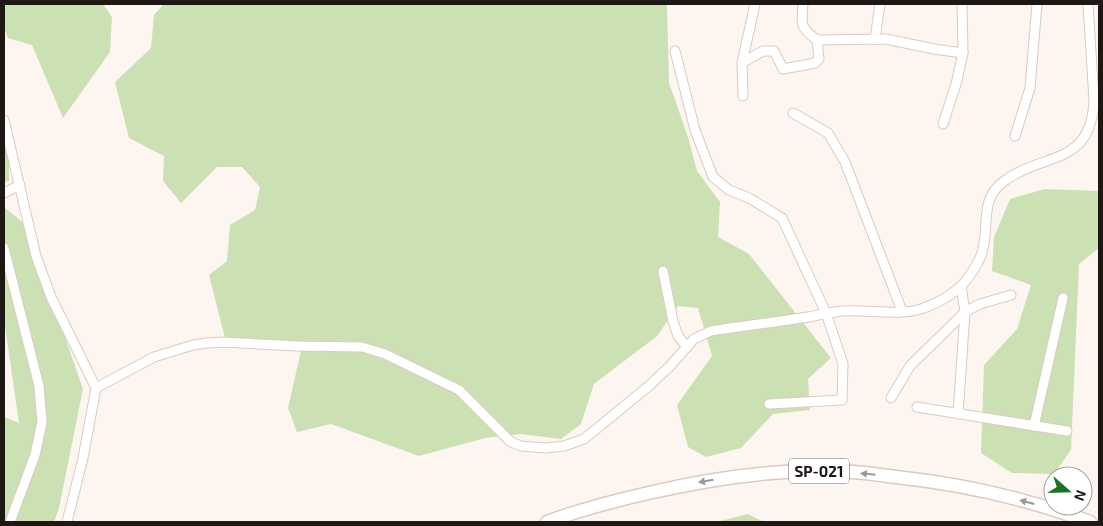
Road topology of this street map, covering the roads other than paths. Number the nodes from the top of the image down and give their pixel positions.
1 (755, 4) edge
2 (803, 4) edge
3 (880, 4) edge
4 (962, 4) edge
5 (1037, 4) edge
6 (1088, 4) edge
7 (874, 39) junction
8 (817, 40) junction
9 (675, 51) dead end
10 (962, 53) junction
11 (742, 64) junction
12 (743, 96) dead end
13 (793, 113) dead end
14 (4, 120) edge
15 (943, 124) dead end
16 (1015, 136) dead end
17 (20, 185) junction
18 (4, 193) edge
19 (4, 248) edge
20 (663, 271) dead end
21 (961, 286) junction
22 (1011, 295) dead end
23 (1063, 298) dead end
24 (902, 311) junction
25 (965, 312) junction
26 (826, 313) junction
27 (687, 347) junction
28 (96, 388) junction
29 (890, 398) dead end
30 (769, 404) dead end
31 (917, 407) dead end
32 (958, 414) junction
33 (1034, 426) junction
34 (1067, 431) dead end
35 (10, 522) edge
36 (67, 522) edge
37 (548, 522) edge
38 (1090, 522) edge

1 - 11 street
2 - 8 street
3 - 7 street
4 - 10 street
5 - 16 street
6 - 21 street
7 - 8 street
7 - 10 street
8 - 11 street
9 - 26 street
10 - 15 street
11 - 12 street
13 - 24 street
14 - 17 street
17 - 18 street
17 - 28 street
19 - 35 street
20 - 27 street
21 - 24 street
21 - 25 street
22 - 25 street
23 - 33 street
24 - 26 street
25 - 29 street
25 - 32 street
26 - 27 street
26 - 30 street
27 - 28 street
28 - 36 street
31 - 32 street
32 - 33 street
33 - 34 street
38 -> 37 highway, SP-021

